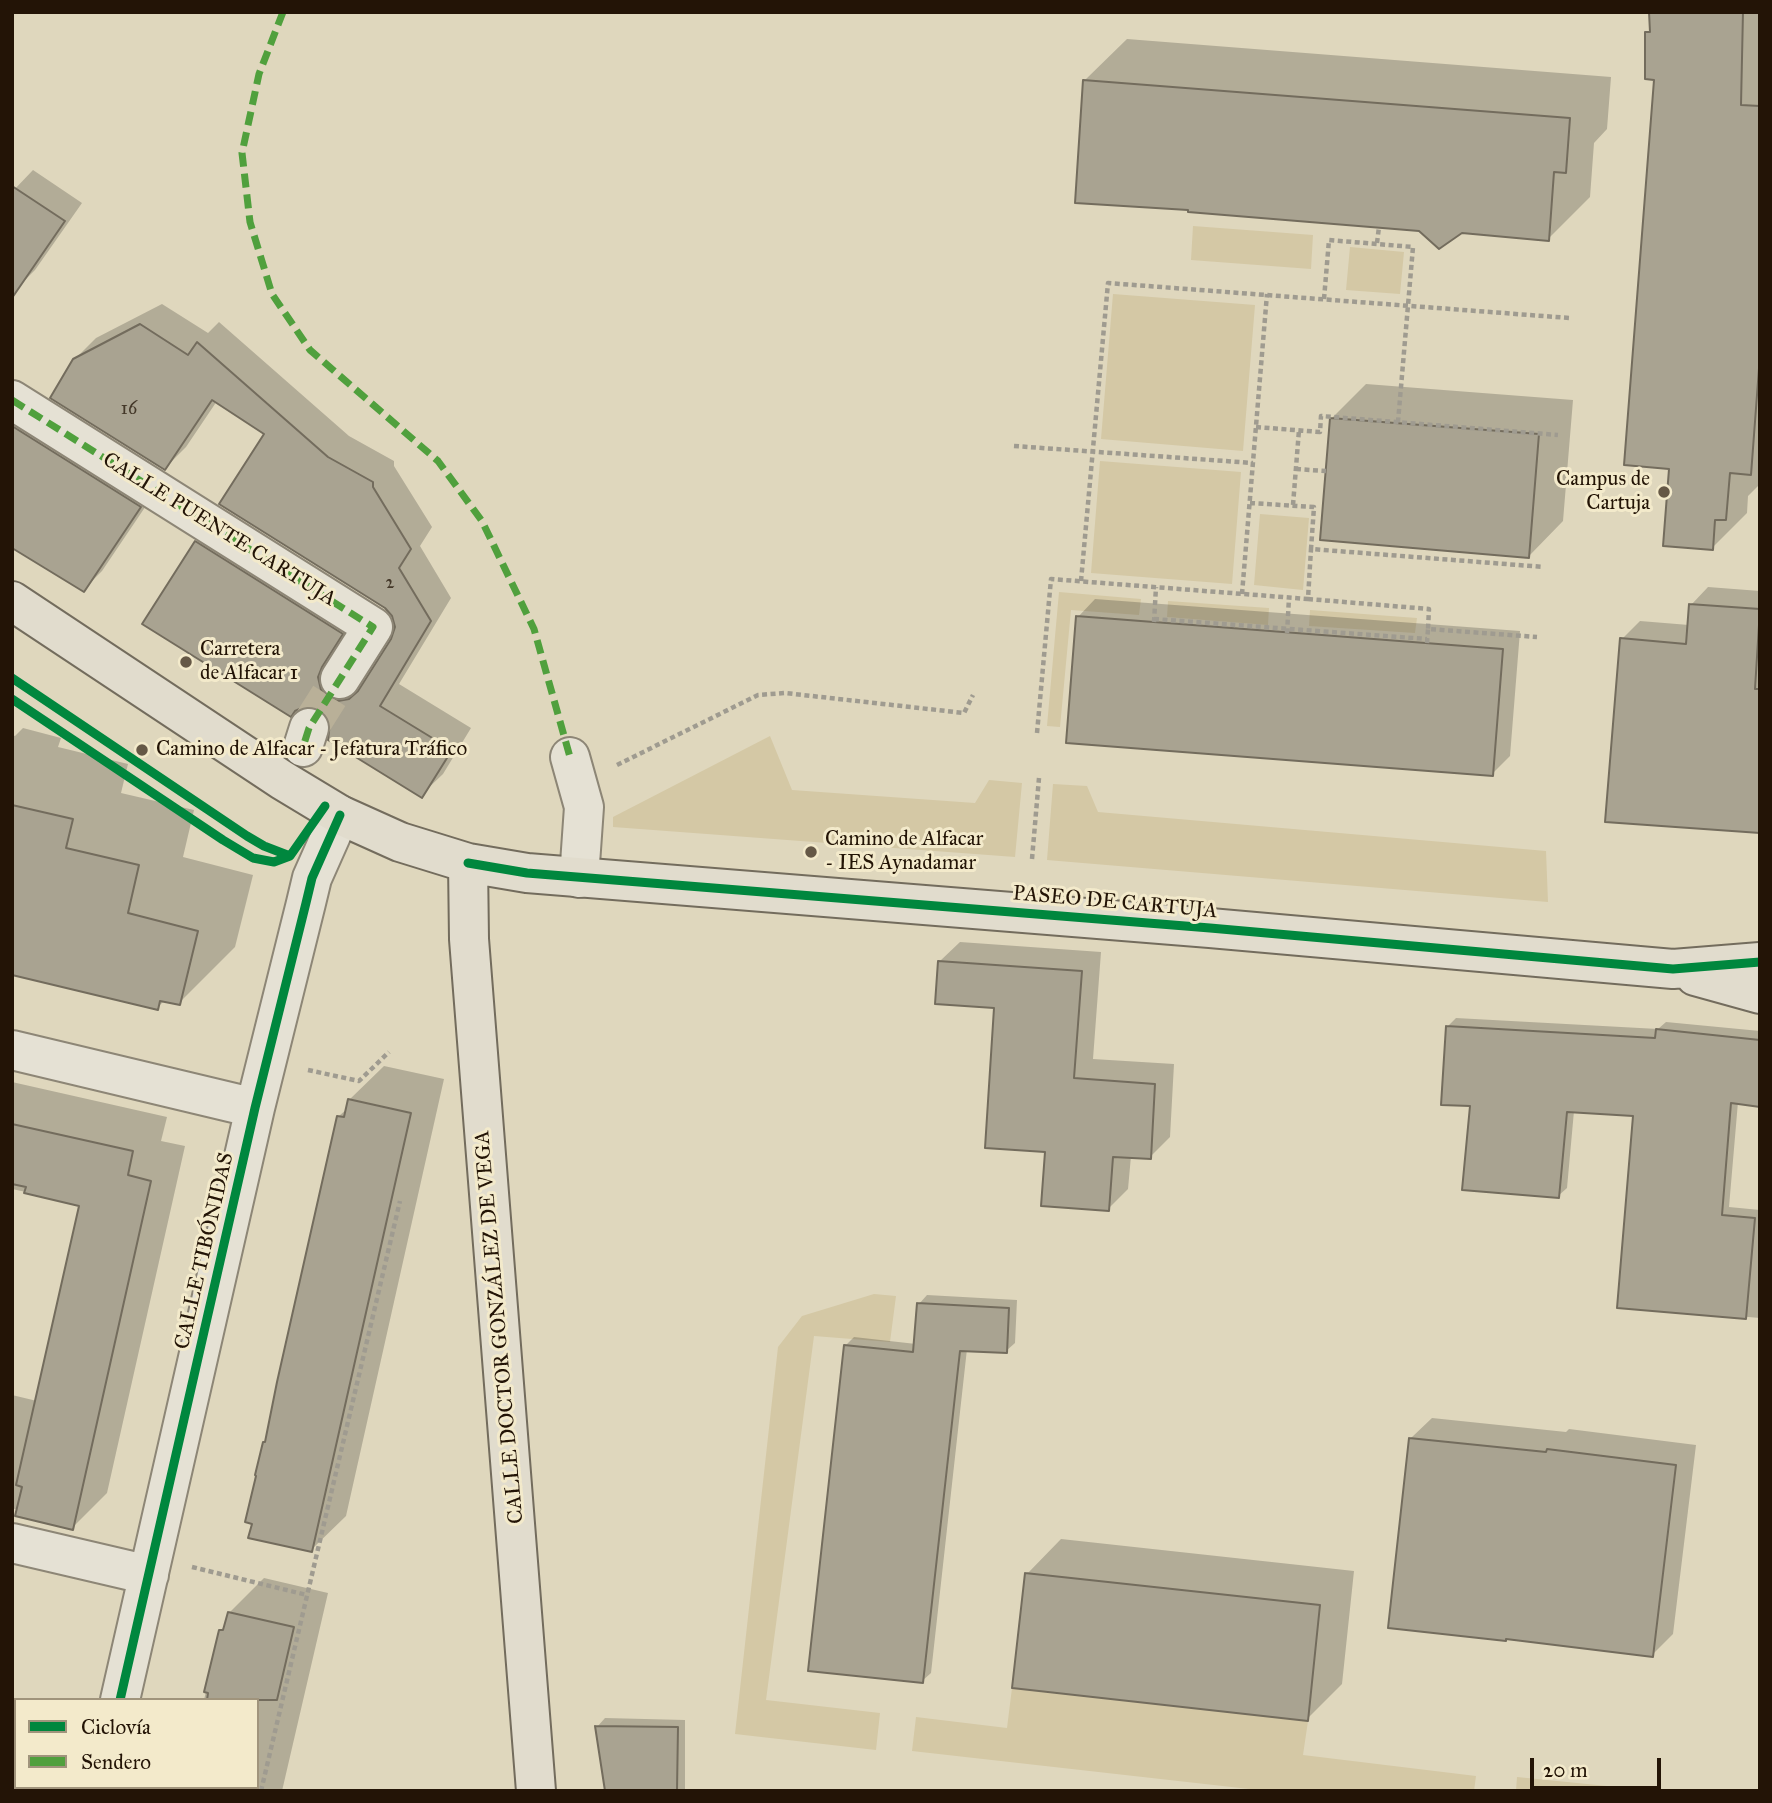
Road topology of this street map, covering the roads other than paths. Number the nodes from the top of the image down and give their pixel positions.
1 (12, 400) edge
2 (12, 601) edge
3 (340, 679) tunnel mouth
4 (574, 770) road end
5 (340, 815) junction
6 (468, 863) junction
7 (579, 878) junction
8 (1760, 962) edge
9 (1673, 969) junction
10 (1760, 994) edge
11 (12, 1051) edge
12 (255, 1108) junction
13 (12, 1543) edge
14 (149, 1575) junction
15 (120, 1698) edge
16 (536, 1791) edge

1 - 3 street, CALLE PUENTE CARTUJA
2 - 5 main road, PASEO DE CARTUJA
4 - 7 street
5 - 6 main road, PASEO DE CARTUJA
5 - 12 street, CALLE TIBÓNIDAS
6 - 7 main road, PASEO DE CARTUJA
6 - 16 main road, CALLE DOCTOR GONZÁLEZ DE VEGA
7 - 9 main road, PASEO DE CARTUJA
8 - 9 main road, PASEO DE CARTUJA
9 - 10 main road, PASEO DE CARTUJA
11 - 12 street
12 - 14 street, CALLE TIBÓNIDAS
13 - 14 street
14 - 15 street, CALLE TIBÓNIDAS

